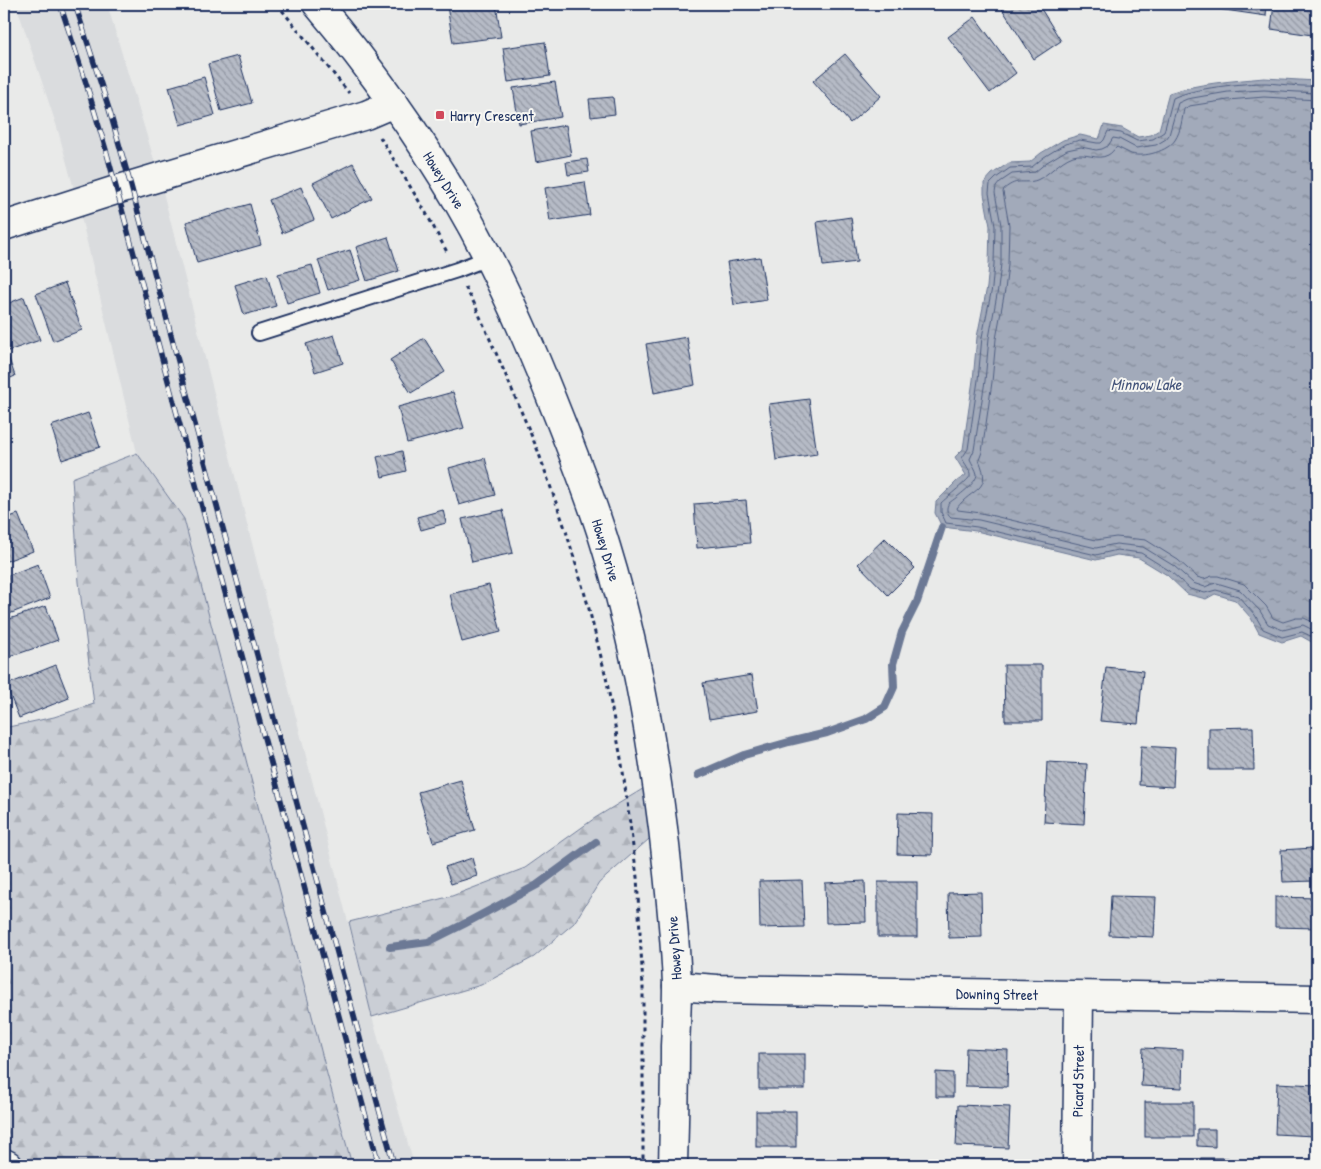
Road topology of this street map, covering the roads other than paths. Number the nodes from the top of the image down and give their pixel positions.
1 (317, 4) edge
2 (394, 103) junction
3 (4, 226) edge
4 (488, 258) junction
5 (259, 333) dead end
6 (677, 986) junction
7 (1080, 996) junction
8 (1317, 999) edge
9 (4, 1163) edge
10 (8, 1165) edge
11 (673, 1165) edge
12 (1077, 1165) edge

1 - 2 main road, Howey Drive
2 - 3 main road
2 - 4 main road, Howey Drive
4 - 5 lane
4 - 6 main road, Howey Drive
6 - 7 main road, Downing Street
6 - 11 main road, Howey Drive
7 - 8 main road, Downing Street
7 - 12 main road, Picard Street
9 - 10 main road

